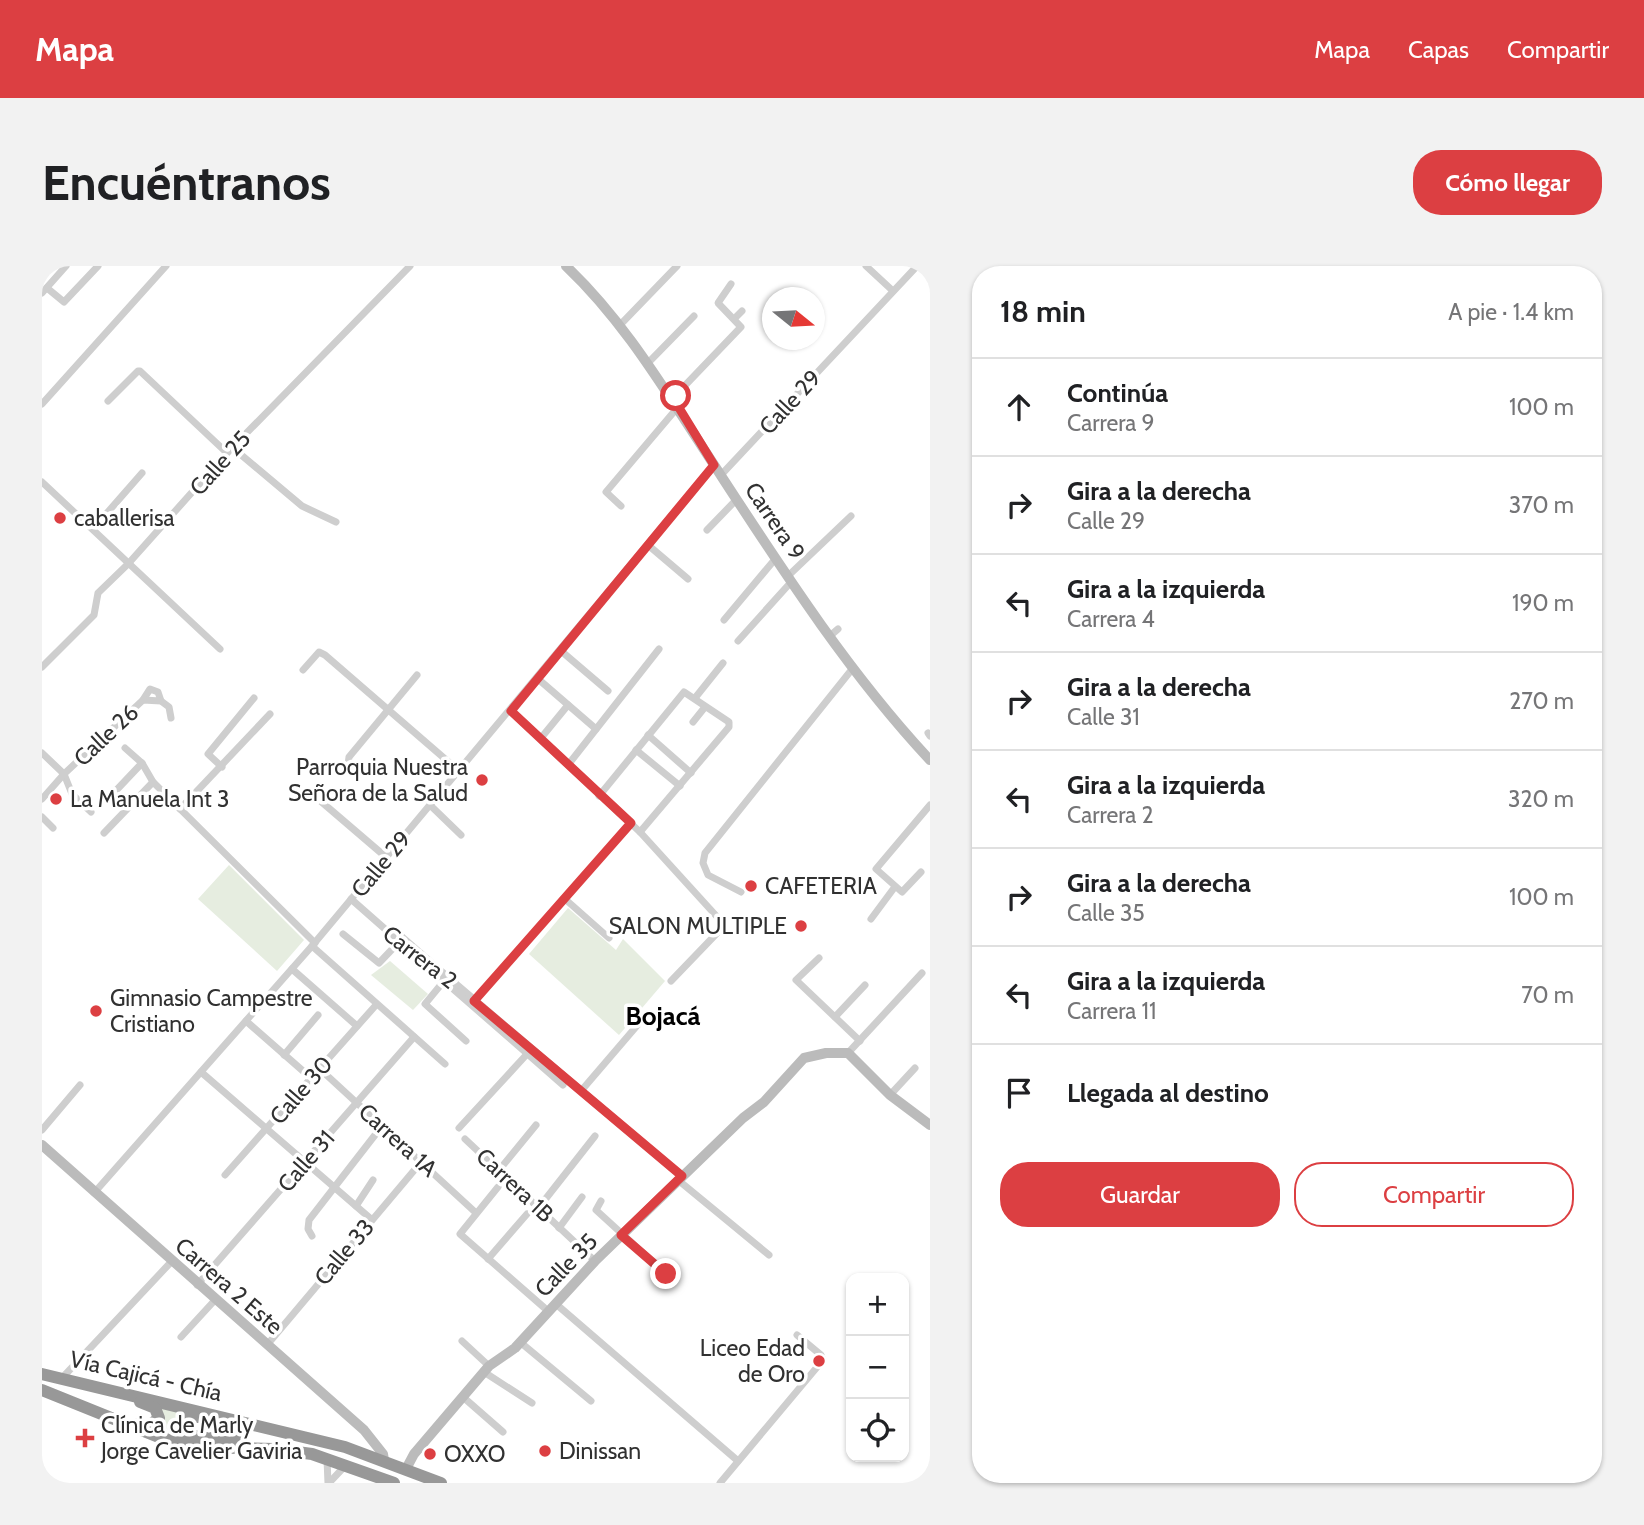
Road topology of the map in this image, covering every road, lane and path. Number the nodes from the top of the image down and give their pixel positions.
1 (65, 266) edge
2 (97, 266) edge
3 (166, 266) edge
4 (410, 266) edge
5 (566, 266) edge
6 (677, 266) edge
7 (866, 266) edge
8 (917, 266) edge
9 (923, 266) edge
10 (930, 272) edge
11 (732, 284) dead end
12 (44, 290) edge
13 (894, 291) junction
14 (742, 311) dead end
15 (694, 316) dead end
16 (734, 319) junction
17 (620, 325) junction
18 (648, 363) junction
19 (108, 401) dead end
20 (675, 403) junction
21 (42, 404) edge
22 (230, 450) junction
23 (714, 465) junction
24 (142, 473) dead end
25 (721, 475) junction
26 (42, 482) edge
27 (737, 499) junction
28 (621, 506) dead end
29 (851, 516) dead end
30 (337, 522) dead end
31 (93, 529) junction
32 (707, 530) dead end
33 (648, 545) junction
34 (776, 558) junction
35 (128, 564) junction
36 (790, 578) junction
37 (688, 579) dead end
38 (723, 620) dead end
39 (738, 641) dead end
40 (220, 649) dead end
41 (659, 649) dead end
42 (560, 650) junction
43 (723, 663) dead end
44 (42, 667) edge
45 (853, 668) junction
46 (303, 670) dead end
47 (416, 675) dead end
48 (537, 678) junction
49 (608, 691) dead end
50 (254, 698) dead end
51 (695, 698) junction
52 (568, 705) junction
53 (705, 707) junction
54 (387, 708) junction
55 (511, 711) junction
56 (270, 714) dead end
57 (171, 719) dead end
58 (692, 722) dead end
59 (596, 729) junction
60 (648, 735) junction
61 (541, 738) junction
62 (125, 748) dead end
63 (636, 750) junction
64 (42, 753) edge
65 (930, 761) edge
66 (142, 763) junction
67 (568, 765) junction
68 (222, 767) junction
69 (459, 771) junction
70 (691, 773) junction
71 (64, 774) junction
72 (360, 774) dead end
73 (153, 782) junction
74 (680, 786) junction
75 (598, 796) junction
76 (317, 798) dead end
77 (42, 799) edge
78 (108, 799) dead end
79 (930, 805) edge
80 (431, 806) junction
81 (180, 809) junction
82 (91, 812) dead end
83 (42, 817) edge
84 (631, 823) junction
85 (53, 828) dead end
86 (640, 832) junction
87 (104, 833) dead end
88 (461, 835) dead end
89 (387, 858) junction
90 (921, 872) dead end
91 (894, 888) junction
92 (741, 892) dead end
93 (352, 898) junction
94 (565, 899) junction
95 (871, 919) dead end
96 (343, 934) dead end
97 (610, 939) dead end
98 (399, 942) junction
99 (313, 945) junction
100 (819, 958) dead end
101 (292, 969) junction
102 (922, 973) dead end
103 (447, 980) junction
104 (671, 981) dead end
105 (865, 985) dead end
106 (473, 1003) junction
107 (376, 1004) junction
108 (318, 1015) dead end
109 (835, 1017) junction
110 (246, 1021) junction
111 (641, 1021) dead end
112 (357, 1026) junction
113 (511, 1034) junction
114 (414, 1037) junction
115 (466, 1041) dead end
116 (860, 1041) junction
117 (528, 1053) junction
118 (848, 1053) junction
119 (284, 1055) junction
120 (446, 1064) dead end
121 (915, 1068) dead end
122 (320, 1069) junction
123 (201, 1072) junction
124 (311, 1078) junction
125 (563, 1084) dead end
126 (80, 1085) dead end
127 (581, 1091) junction
128 (890, 1095) junction
129 (357, 1103) junction
130 (536, 1125) dead end
131 (930, 1125) edge
132 (383, 1126) junction
133 (459, 1129) dead end
134 (42, 1130) edge
135 (266, 1130) junction
136 (594, 1136) dead end
137 (465, 1139) dead end
138 (42, 1145) edge
139 (422, 1161) junction
140 (305, 1162) junction
141 (500, 1170) junction
142 (225, 1175) dead end
143 (680, 1178) junction
144 (373, 1180) dead end
145 (335, 1185) junction
146 (498, 1186) dead end
147 (94, 1193) junction
148 (582, 1197) dead end
149 (601, 1201) dead end
150 (356, 1206) junction
151 (540, 1206) junction
152 (475, 1212) junction
153 (527, 1214) dead end
154 (371, 1219) junction
155 (559, 1228) junction
156 (621, 1235) junction
157 (312, 1236) dead end
158 (769, 1255) dead end
159 (488, 1259) junction
160 (172, 1261) junction
161 (595, 1261) junction
162 (666, 1274) dead end
163 (197, 1285) junction
164 (215, 1300) junction
165 (552, 1307) junction
166 (797, 1335) dead end
167 (181, 1338) dead end
168 (462, 1341) dead end
169 (520, 1342) junction
170 (267, 1345) junction
171 (487, 1369) junction
172 (42, 1375) edge
173 (63, 1377) junction
174 (42, 1390) edge
175 (463, 1397) junction
176 (591, 1401) dead end
177 (532, 1404) dead end
178 (108, 1418) junction
179 (243, 1420) junction
180 (502, 1432) dead end
181 (274, 1449) junction
182 (327, 1459) junction
183 (384, 1460) junction
184 (738, 1461) junction
185 (346, 1465) junction
186 (406, 1469) junction
187 (328, 1483) edge
188 (394, 1483) edge
189 (441, 1483) edge
190 (720, 1483) edge

1 - 12 street
2 - 12 street
3 - 21 street
4 - 22 street, Calle 25
5 - 17 street, Carrera 9
6 - 17 street
7 - 13 street
8 - 13 street, Calle 29
9 - 10 street
11 - 16 street
13 - 25 street, Calle 29
14 - 16 street
15 - 18 street
16 - 20 street
17 - 18 street, Carrera 9
18 - 20 street, Carrera 9
19 - 22 street
20 - 23 street, Carrera 9
20 - 28 street
22 - 30 street
22 - 35 street, Calle 25
23 - 25 street, Carrera 9
23 - 33 street, Calle 29
24 - 31 street
25 - 27 street, Carrera 9
26 - 31 street
27 - 32 street
27 - 34 street, Carrera 9
29 - 36 street
31 - 35 street
33 - 37 street
33 - 42 street, Calle 29
34 - 36 street, Carrera 9
34 - 38 street
35 - 40 street
35 - 44 street, Calle 25
36 - 39 street
36 - 45 street, Carrera 9
41 - 59 street
42 - 48 street, Calle 29
42 - 49 street
43 - 51 street
45 - 65 street, Carrera 9
45 - 92 street
46 - 54 street
47 - 54 street
48 - 52 street
48 - 55 street, Calle 29
50 - 68 street
51 - 53 street
51 - 60 street
52 - 59 street
52 - 61 street
53 - 58 street
53 - 70 street
54 - 69 street
54 - 72 street
55 - 61 street
55 - 69 street, Calle 29
56 - 68 street
57 - 71 street, Calle 26
59 - 67 street
60 - 63 street
60 - 70 street
61 - 67 street
62 - 66 street
63 - 74 street
63 - 75 street
64 - 71 street
66 - 73 street
66 - 78 street
67 - 75 street
68 - 81 street
69 - 80 street, Calle 29
70 - 74 street
71 - 77 street, Calle 26
71 - 82 street
73 - 81 street
73 - 87 street
74 - 86 street
75 - 84 street
76 - 89 street
79 - 91 street
80 - 88 street
80 - 89 street, Calle 29
81 - 99 street
83 - 85 street
84 - 86 street
84 - 94 street
86 - 104 street
89 - 93 street, Calle 29
90 - 91 street
91 - 95 street
93 - 98 street, Carrera 2
93 - 99 street, Calle 29
93 - 103 street, Carrera 2
94 - 97 street
94 - 106 street
96 - 98 street
98 - 103 street, Carrera 2
99 - 101 street, Calle 29
99 - 107 street
100 - 109 street
101 - 110 street, Calle 29
101 - 112 street
102 - 116 street
103 - 106 street, Carrera 2
103 - 115 street
105 - 109 street
106 - 113 street, Carrera 2
107 - 112 street, Calle 30
107 - 114 street
108 - 119 street
109 - 116 street
110 - 119 street
110 - 123 street, Calle 29
111 - 127 street
112 - 122 street, Calle 30
113 - 117 street
113 - 127 street, Carrera 2
114 - 120 street
114 - 129 street, Calle 31
116 - 118 street
117 - 125 street
117 - 133 street
118 - 128 street
118 - 143 street, Calle 35
119 - 124 street
121 - 128 street
122 - 124 street, Calle 30
122 - 129 street, Carrera 1A
123 - 135 street
123 - 147 street, Calle 29
124 - 135 street, Calle 30
126 - 134 street
127 - 143 street, Carrera 2
128 - 131 street
129 - 132 street, Carrera 1A
129 - 140 street, Calle 31
130 - 141 street
132 - 139 street, Carrera 1A
132 - 145 street
135 - 140 street
135 - 142 street, Calle 30
136 - 151 street
137 - 141 street, Carrera 1B
138 - 147 street, Carrera 2 Este
139 - 152 street, Carrera 1A
139 - 154 street, Calle 33
140 - 145 street
140 - 163 street, Calle 31
141 - 151 street, Carrera 1B
143 - 156 street, Calle 35
143 - 158 street, Carrera 2
144 - 150 street
145 - 150 street
145 - 157 street
146 - 152 street
147 - 160 street, Carrera 2 Este
148 - 155 street
149 - 156 street
150 - 154 street
151 - 155 street, Carrera 1B
152 - 159 street
153 - 159 street
154 - 170 street, Calle 33
155 - 161 street, Carrera 1B
156 - 161 street, Calle 35
156 - 162 street
159 - 165 street
160 - 163 street, Carrera 2 Este
160 - 173 street
161 - 165 street, Calle 35
163 - 164 street, Carrera 2 Este
164 - 167 street
164 - 170 street, Carrera 2 Este
165 - 169 street, Calle 35
165 - 184 street
166 - 184 street
168 - 171 street
169 - 171 street, Calle 35
169 - 176 street
170 - 183 street, Carrera 2 Este
171 - 175 street, Calle 35
171 - 177 street
172 - 173 highway, Vía Cajicá - Chía
172 - 178 highway
173 - 179 highway, Vía Cajicá - Chía
174 - 178 highway
175 - 180 street
175 - 186 street, Calle 35
178 - 181 highway
179 - 181 highway
179 - 183 highway, Vía Cajicá - Chía
181 - 182 highway
182 - 185 highway
182 - 187 street
183 - 186 highway, Vía Cajicá - Chía
184 - 190 street
185 - 187 street
185 - 188 highway
186 - 189 highway, Vía Cajicá - Chía

